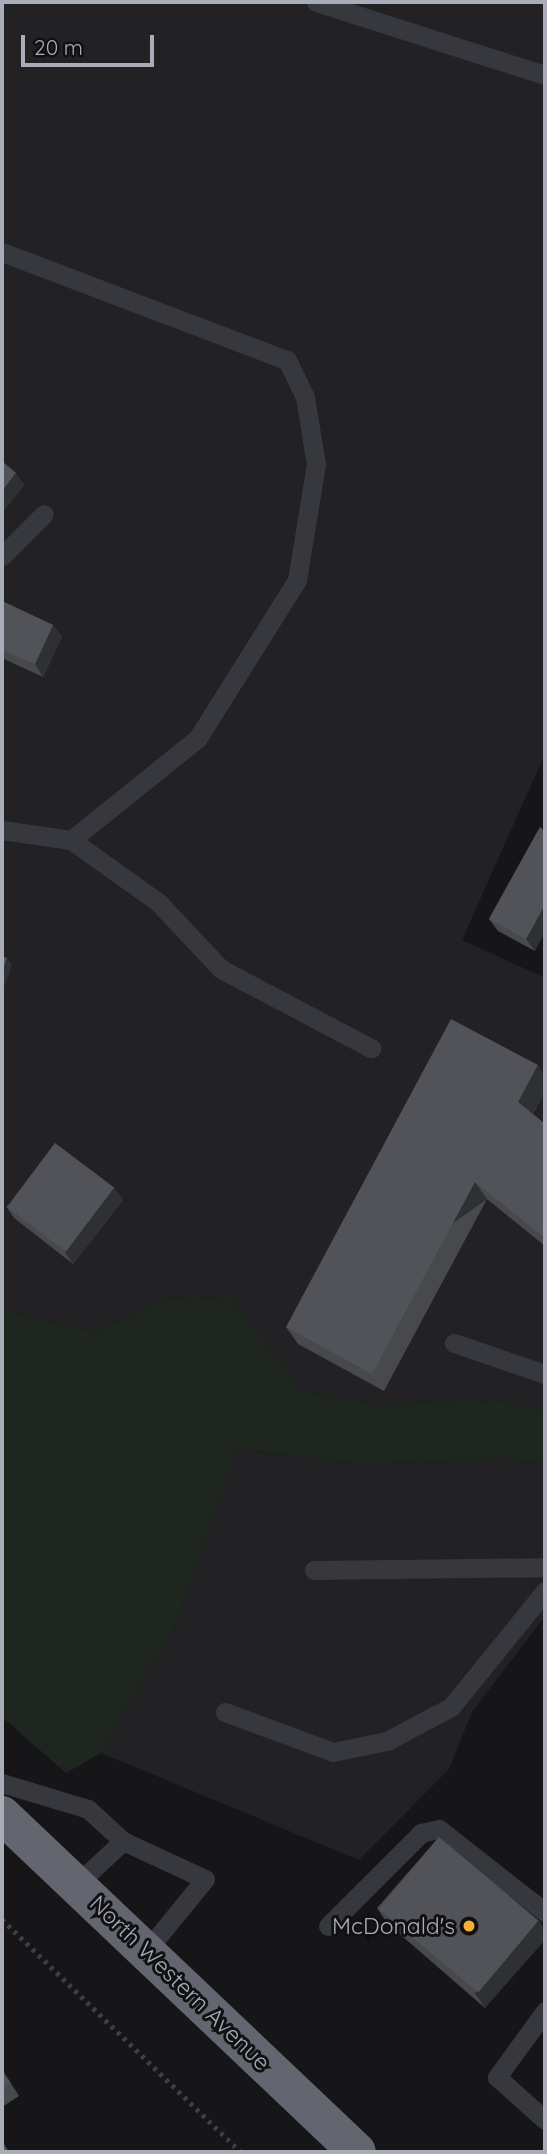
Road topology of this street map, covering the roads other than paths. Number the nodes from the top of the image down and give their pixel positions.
1 (316, 2) edge
2 (545, 75) edge
3 (2, 252) edge
4 (44, 514) dead end
5 (2, 556) edge
6 (2, 830) edge
7 (71, 840) junction
8 (372, 1048) dead end
9 (454, 1343) dead end
10 (545, 1374) edge
11 (545, 1567) edge
12 (314, 1570) dead end
13 (545, 1591) edge
14 (225, 1712) dead end
15 (2, 1783) edge
16 (2, 1815) edge
17 (124, 1841) junction
18 (77, 1884) junction
19 (545, 1912) edge
20 (328, 1926) dead end
21 (147, 1950) junction
22 (545, 2011) edge
23 (545, 2120) edge
24 (357, 2152) edge

1 - 2 lane
3 - 7 lane
4 - 5 lane
6 - 7 lane
7 - 8 lane
9 - 10 lane
11 - 12 lane
13 - 14 lane
15 - 17 lane
16 - 18 highway, North Western Avenue
17 - 18 lane
17 - 21 lane
18 - 21 highway, North Western Avenue
19 - 20 lane
21 - 24 highway, North Western Avenue
22 - 23 lane

